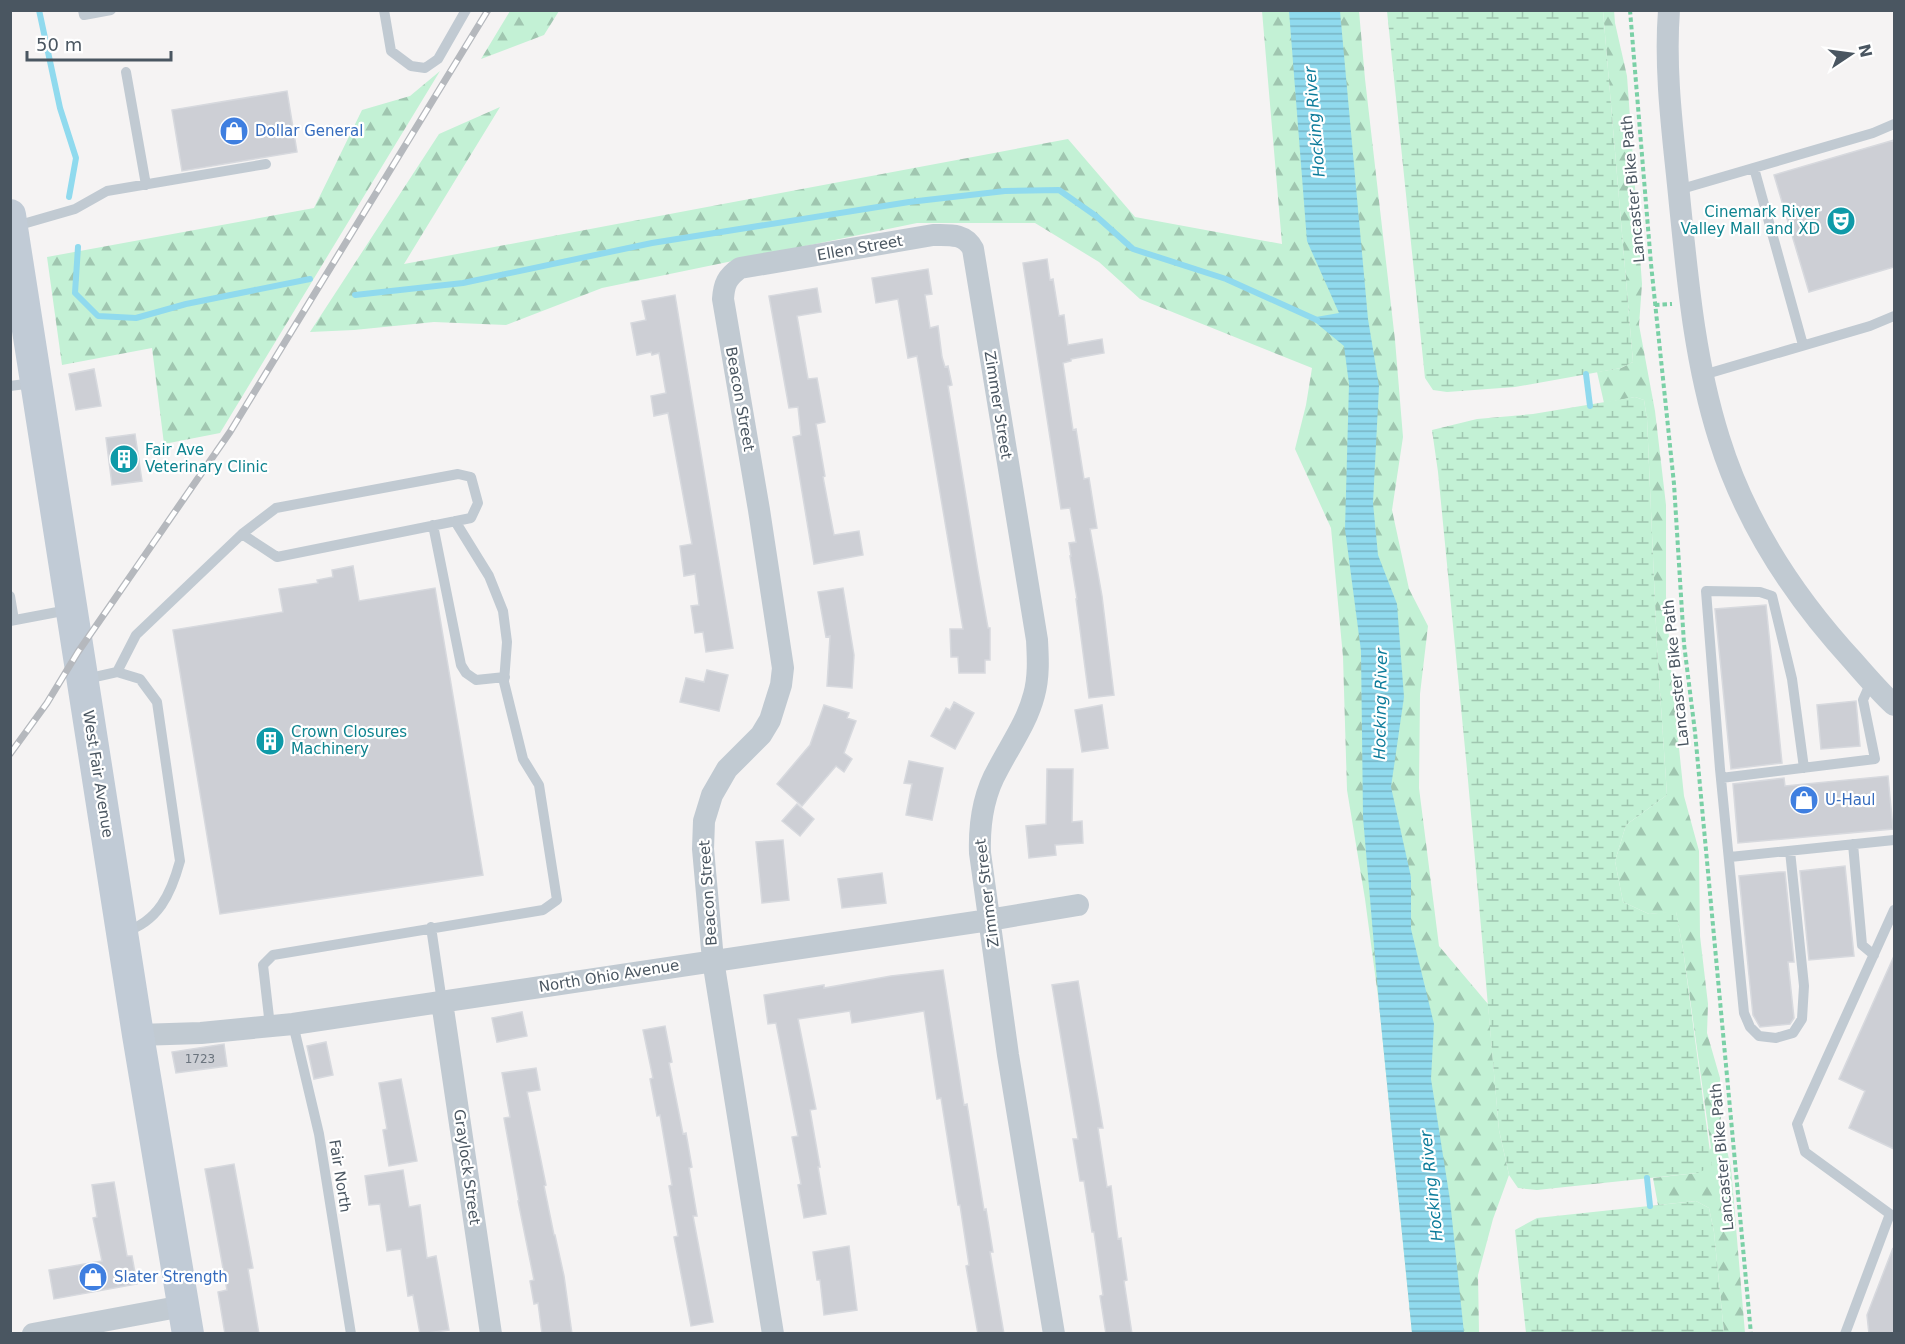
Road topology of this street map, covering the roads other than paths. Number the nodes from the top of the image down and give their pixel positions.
1 (83, 10) edge
2 (111, 10) edge
3 (384, 10) edge
4 (466, 10) edge
5 (1669, 10) edge
6 (126, 72) dead end
7 (1894, 124) edge
8 (266, 164) dead end
9 (1754, 168) junction
10 (146, 185) junction
11 (1678, 190) junction
12 (11, 223) edge
13 (973, 249) joint
14 (740, 268) joint
15 (1894, 316) edge
16 (1803, 345) junction
17 (1703, 375) junction
18 (24, 384) edge
19 (455, 521) junction
20 (433, 525) junction
21 (242, 534) junction
22 (1790, 582) junction
23 (10, 596) edge
24 (1772, 596) junction
25 (72, 609) junction
26 (12, 620) edge
27 (117, 672) junction
28 (505, 677) junction
29 (83, 680) junction
30 (1871, 682) junction
31 (1894, 705) edge
32 (1804, 768) junction
33 (1721, 778) junction
34 (1894, 840) edge
35 (1853, 844) junction
36 (1790, 851) junction
37 (1730, 857) junction
38 (1078, 904) dead end
39 (1894, 910) edge
40 (989, 920) junction
41 (431, 927) junction
42 (123, 933) junction
43 (1874, 955) junction
44 (713, 960) junction
45 (442, 1002) junction
46 (293, 1024) junction
47 (270, 1026) junction
48 (138, 1035) junction
49 (185, 1320) edge
50 (33, 1334) edge
51 (351, 1334) edge
52 (491, 1334) edge
53 (773, 1334) edge
54 (1054, 1334) edge
55 (1845, 1334) edge

1 - 2 lane
3 - 4 lane
5 - 11 street
6 - 10 lane
7 - 9 lane
8 - 10 lane
9 - 11 lane
9 - 16 lane
10 - 12 lane
11 - 17 street
12 - 18 street, West Fair Avenue
13 - 14 street, Ellen Street
13 - 40 street, Zimmer Street
14 - 44 street, Beacon Street
15 - 16 lane
16 - 17 lane
17 - 22 street
18 - 25 street, West Fair Avenue
19 - 20 lane
19 - 21 lane
19 - 28 lane
20 - 21 lane
20 - 28 lane
21 - 27 lane
22 - 24 lane
22 - 30 street
23 - 26 lane
24 - 32 lane
24 - 33 lane
25 - 26 lane
25 - 29 street, West Fair Avenue
27 - 29 lane
27 - 42 lane
28 - 41 lane
29 - 42 street, West Fair Avenue
30 - 31 street
30 - 32 lane
32 - 33 lane
33 - 37 lane
34 - 35 lane
35 - 36 lane
35 - 43 lane
36 - 37 lane
36 - 37 lane
38 - 40 street, North Ohio Avenue
39 - 43 lane
40 - 44 street, North Ohio Avenue
40 - 54 street, Zimmer Street
41 - 45 lane
41 - 47 lane
42 - 48 street, West Fair Avenue
43 - 55 lane
44 - 45 street, North Ohio Avenue
44 - 53 street, Beacon Street
45 - 46 street, North Ohio Avenue
45 - 52 street, Graylock Street
46 - 47 street, North Ohio Avenue
46 - 51 lane, Fair North
47 - 48 street, North Ohio Avenue
48 - 49 street, West Fair Avenue
49 - 50 street

